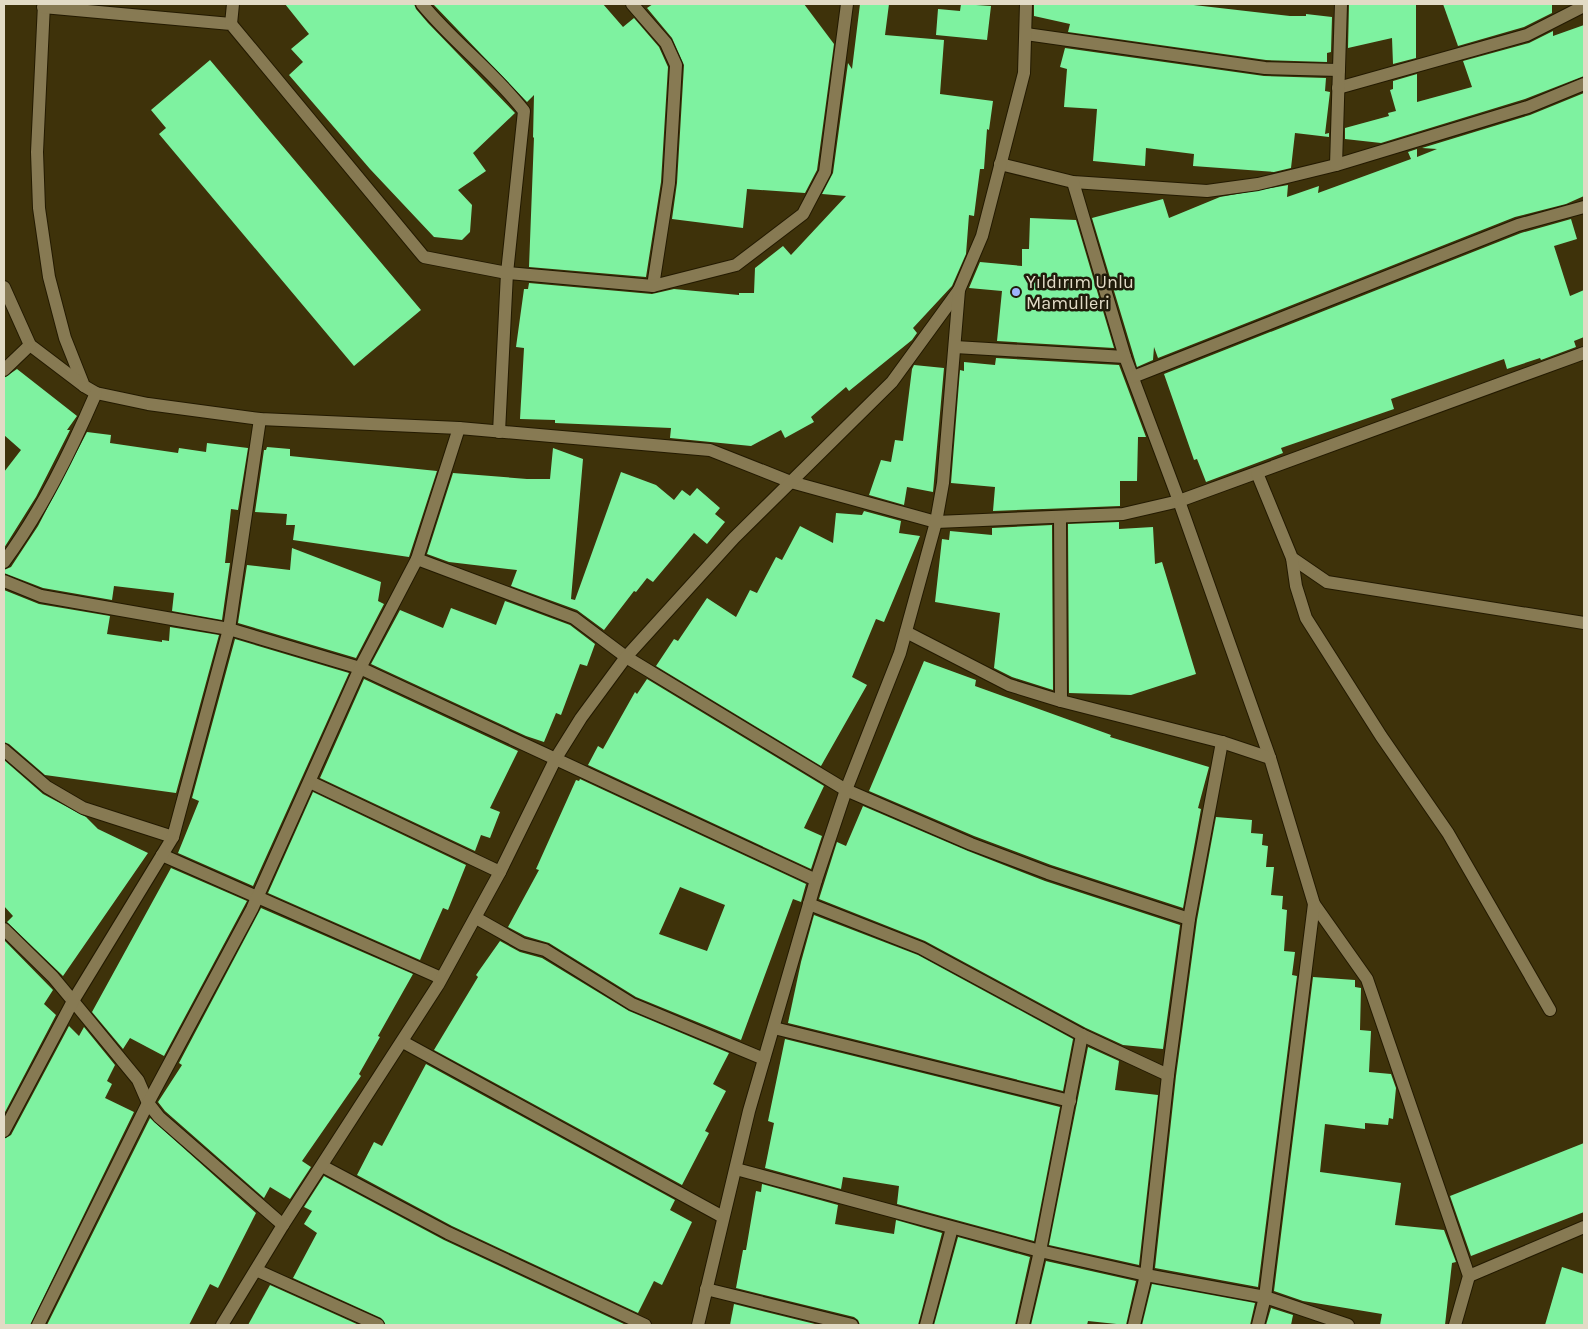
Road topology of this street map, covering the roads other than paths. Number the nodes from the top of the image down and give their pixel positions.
1 (233, 4) edge
2 (422, 4) edge
3 (632, 4) edge
4 (847, 4) edge
5 (1026, 4) edge
6 (1342, 4) edge
7 (43, 6) edge
8 (1584, 6) edge
9 (231, 24) junction
10 (1026, 34) junction
11 (1339, 70) junction
12 (1584, 84) edge
13 (1338, 88) junction
14 (1000, 164) junction
15 (1336, 165) junction
16 (1073, 182) junction
17 (1584, 207) edge
18 (507, 273) junction
19 (653, 286) junction
20 (4, 287) edge
21 (959, 290) junction
22 (30, 345) junction
23 (955, 347) junction
24 (1584, 353) edge
25 (1125, 357) junction
26 (4, 370) edge
27 (1133, 377) junction
28 (84, 386) junction
29 (96, 393) junction
30 (260, 419) junction
31 (459, 428) junction
32 (498, 432) junction
33 (1257, 473) junction
34 (791, 482) junction
35 (1179, 501) junction
36 (1060, 517) junction
37 (936, 522) junction
38 (417, 558) junction
39 (1292, 558) junction
40 (4, 562) edge
41 (4, 581) edge
42 (1584, 623) edge
43 (229, 629) junction
44 (906, 632) junction
45 (626, 657) junction
46 (360, 668) junction
47 (1061, 701) junction
48 (1222, 742) junction
49 (4, 750) edge
50 (556, 758) junction
51 (1270, 758) junction
52 (310, 782) junction
53 (846, 790) junction
54 (173, 837) junction
55 (162, 855) junction
56 (500, 872) junction
57 (816, 880) junction
58 (257, 898) junction
59 (809, 904) junction
60 (1314, 904) junction
61 (476, 918) junction
62 (1189, 919) junction
63 (4, 929) edge
64 (441, 978) junction
65 (73, 1001) junction
66 (1550, 1010) dead end
67 (774, 1028) junction
68 (1082, 1035) junction
69 (403, 1042) junction
70 (764, 1059) junction
71 (1168, 1075) junction
72 (1070, 1101) junction
73 (148, 1103) junction
74 (4, 1131) edge
75 (322, 1166) junction
76 (736, 1169) junction
77 (723, 1217) junction
78 (283, 1225) junction
79 (1584, 1227) edge
80 (952, 1228) junction
81 (1040, 1251) junction
82 (256, 1270) junction
83 (1146, 1275) junction
84 (1469, 1276) junction
85 (706, 1288) junction
86 (1265, 1297) junction
87 (38, 1325) edge
88 (222, 1325) edge
89 (378, 1325) edge
90 (645, 1325) edge
91 (698, 1325) edge
92 (852, 1325) edge
93 (926, 1325) edge
94 (1023, 1325) edge
95 (1134, 1325) edge
96 (1258, 1325) edge
97 (1348, 1325) edge
98 (1455, 1325) edge

1 - 9 street
2 - 18 street
3 - 19 street
4 - 19 street
5 - 10 street
6 - 11 street
7 - 9 street
7 - 28 street
8 - 13 street
9 - 18 street
10 - 11 street
10 - 14 street
11 - 13 street
12 - 15 street
13 - 15 street
14 - 16 street
14 - 21 street
15 - 16 street
16 - 25 street
17 - 27 street
18 - 19 street
18 - 32 street
20 - 22 street
21 - 23 street
21 - 34 street
22 - 26 street
22 - 28 street
23 - 25 street
23 - 37 street
24 - 33 street
25 - 27 street
27 - 35 street
28 - 29 street
29 - 30 street
29 - 40 street
30 - 31 street
30 - 43 street
31 - 32 street
31 - 38 street
32 - 34 street
33 - 35 street
33 - 39 street
34 - 37 street
34 - 45 street
35 - 36 street
35 - 51 street
36 - 37 street
36 - 47 street
37 - 44 street
38 - 45 street
38 - 46 street
39 - 42 street
39 - 66 street
41 - 43 street
43 - 46 street
43 - 54 street
44 - 47 street
44 - 53 street
45 - 50 street
45 - 53 street
46 - 50 street
46 - 52 street
47 - 48 street
48 - 51 street
48 - 62 street
49 - 54 street
50 - 56 street
50 - 57 street
51 - 60 street
52 - 56 street
52 - 58 street
53 - 57 street
53 - 62 street
54 - 55 street
55 - 58 street
55 - 65 street
56 - 61 street
57 - 59 street
58 - 64 street
58 - 73 street
59 - 67 street
59 - 68 street
60 - 84 street
60 - 86 street
61 - 64 street
61 - 70 street
62 - 71 street
63 - 65 street
64 - 69 street
65 - 73 street
65 - 74 street
67 - 70 street
67 - 72 street
68 - 71 street
68 - 72 street
69 - 75 street
69 - 77 street
70 - 76 street
71 - 83 street
72 - 81 street
73 - 78 street
73 - 87 street
75 - 78 street
75 - 90 street
76 - 77 street
76 - 80 street
77 - 85 street
78 - 82 street
79 - 84 street
80 - 81 street
80 - 93 street
81 - 83 street
81 - 94 street
82 - 88 street
82 - 89 street
83 - 86 street
83 - 95 street
84 - 98 street
85 - 91 street
85 - 92 street
86 - 96 street
86 - 97 street

